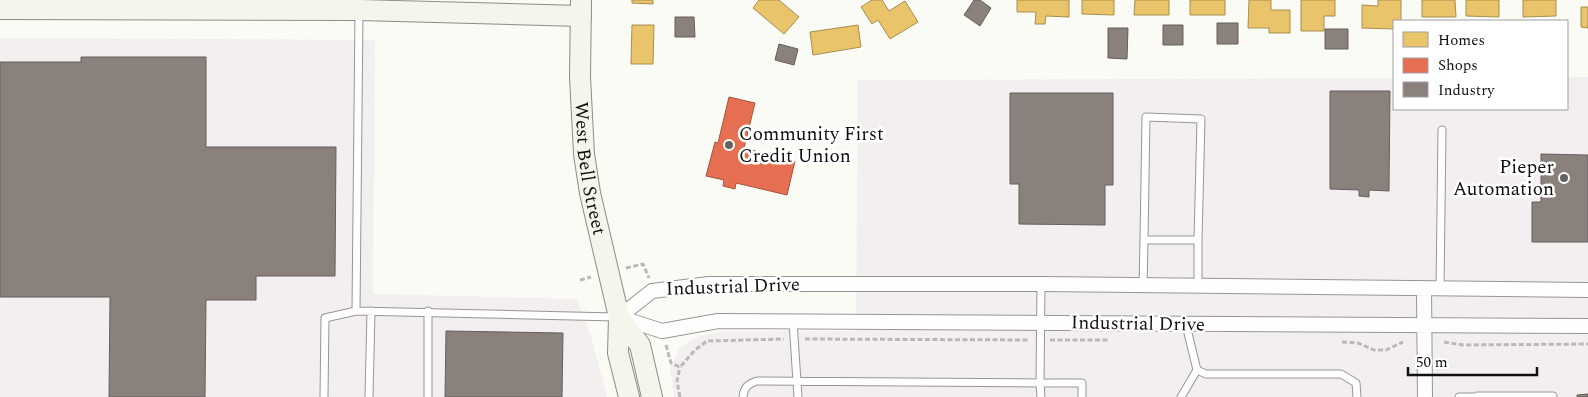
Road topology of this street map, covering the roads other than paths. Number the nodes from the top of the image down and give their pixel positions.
1 (581, 8) edge
2 (0, 9) edge
3 (359, 10) junction
4 (1442, 130) dead end
5 (1144, 240) junction
6 (1198, 240) junction
7 (1041, 284) junction
8 (1143, 286) junction
9 (1198, 287) junction
10 (1424, 290) junction
11 (1440, 290) junction
12 (1588, 290) edge
13 (356, 311) junction
14 (371, 311) junction
15 (428, 311) junction
16 (619, 317) junction
17 (793, 321) junction
18 (1040, 323) junction
19 (1186, 325) junction
20 (1425, 326) junction
21 (1588, 326) edge
22 (1197, 370) junction
23 (796, 382) junction
24 (1040, 383) junction
25 (1553, 396) dead end
26 (324, 397) edge
27 (369, 397) edge
28 (428, 397) edge
29 (629, 397) edge
30 (652, 397) edge
31 (744, 397) edge
32 (798, 397) edge
33 (1040, 397) edge
34 (1082, 397) edge
35 (1181, 397) edge
36 (1357, 397) edge
37 (1424, 397) edge
38 (1460, 397) edge
39 (1477, 397) edge

1 - 3 street
1 - 16 street, West Bell Street
2 - 3 street
3 - 13 lane
4 - 11 lane
5 - 6 lane
5 - 6 lane
5 - 8 lane
6 - 9 lane
7 - 8 street, Industrial Drive
7 - 16 street, Industrial Drive
7 - 18 lane
8 - 9 street, Industrial Drive
9 - 10 street, Industrial Drive
10 - 11 street, Industrial Drive
10 - 20 street
11 - 12 street, Industrial Drive
13 - 14 lane
13 - 26 lane
14 - 15 lane
14 - 27 lane
15 - 16 lane
15 - 28 lane
16 - 17 street, Industrial Drive
16 - 29 street, West Bell Street
16 - 30 street, West Bell Street
17 - 18 street, Industrial Drive
17 - 23 lane
18 - 19 street, Industrial Drive
18 - 24 lane
19 - 20 street, Industrial Drive
19 - 22 lane
20 - 21 street, Industrial Drive
20 - 37 street
22 - 35 lane
22 - 36 lane
23 - 24 lane
23 - 31 lane
23 - 32 lane
24 - 33 lane
24 - 34 lane
25 - 39 lane
38 - 39 lane

